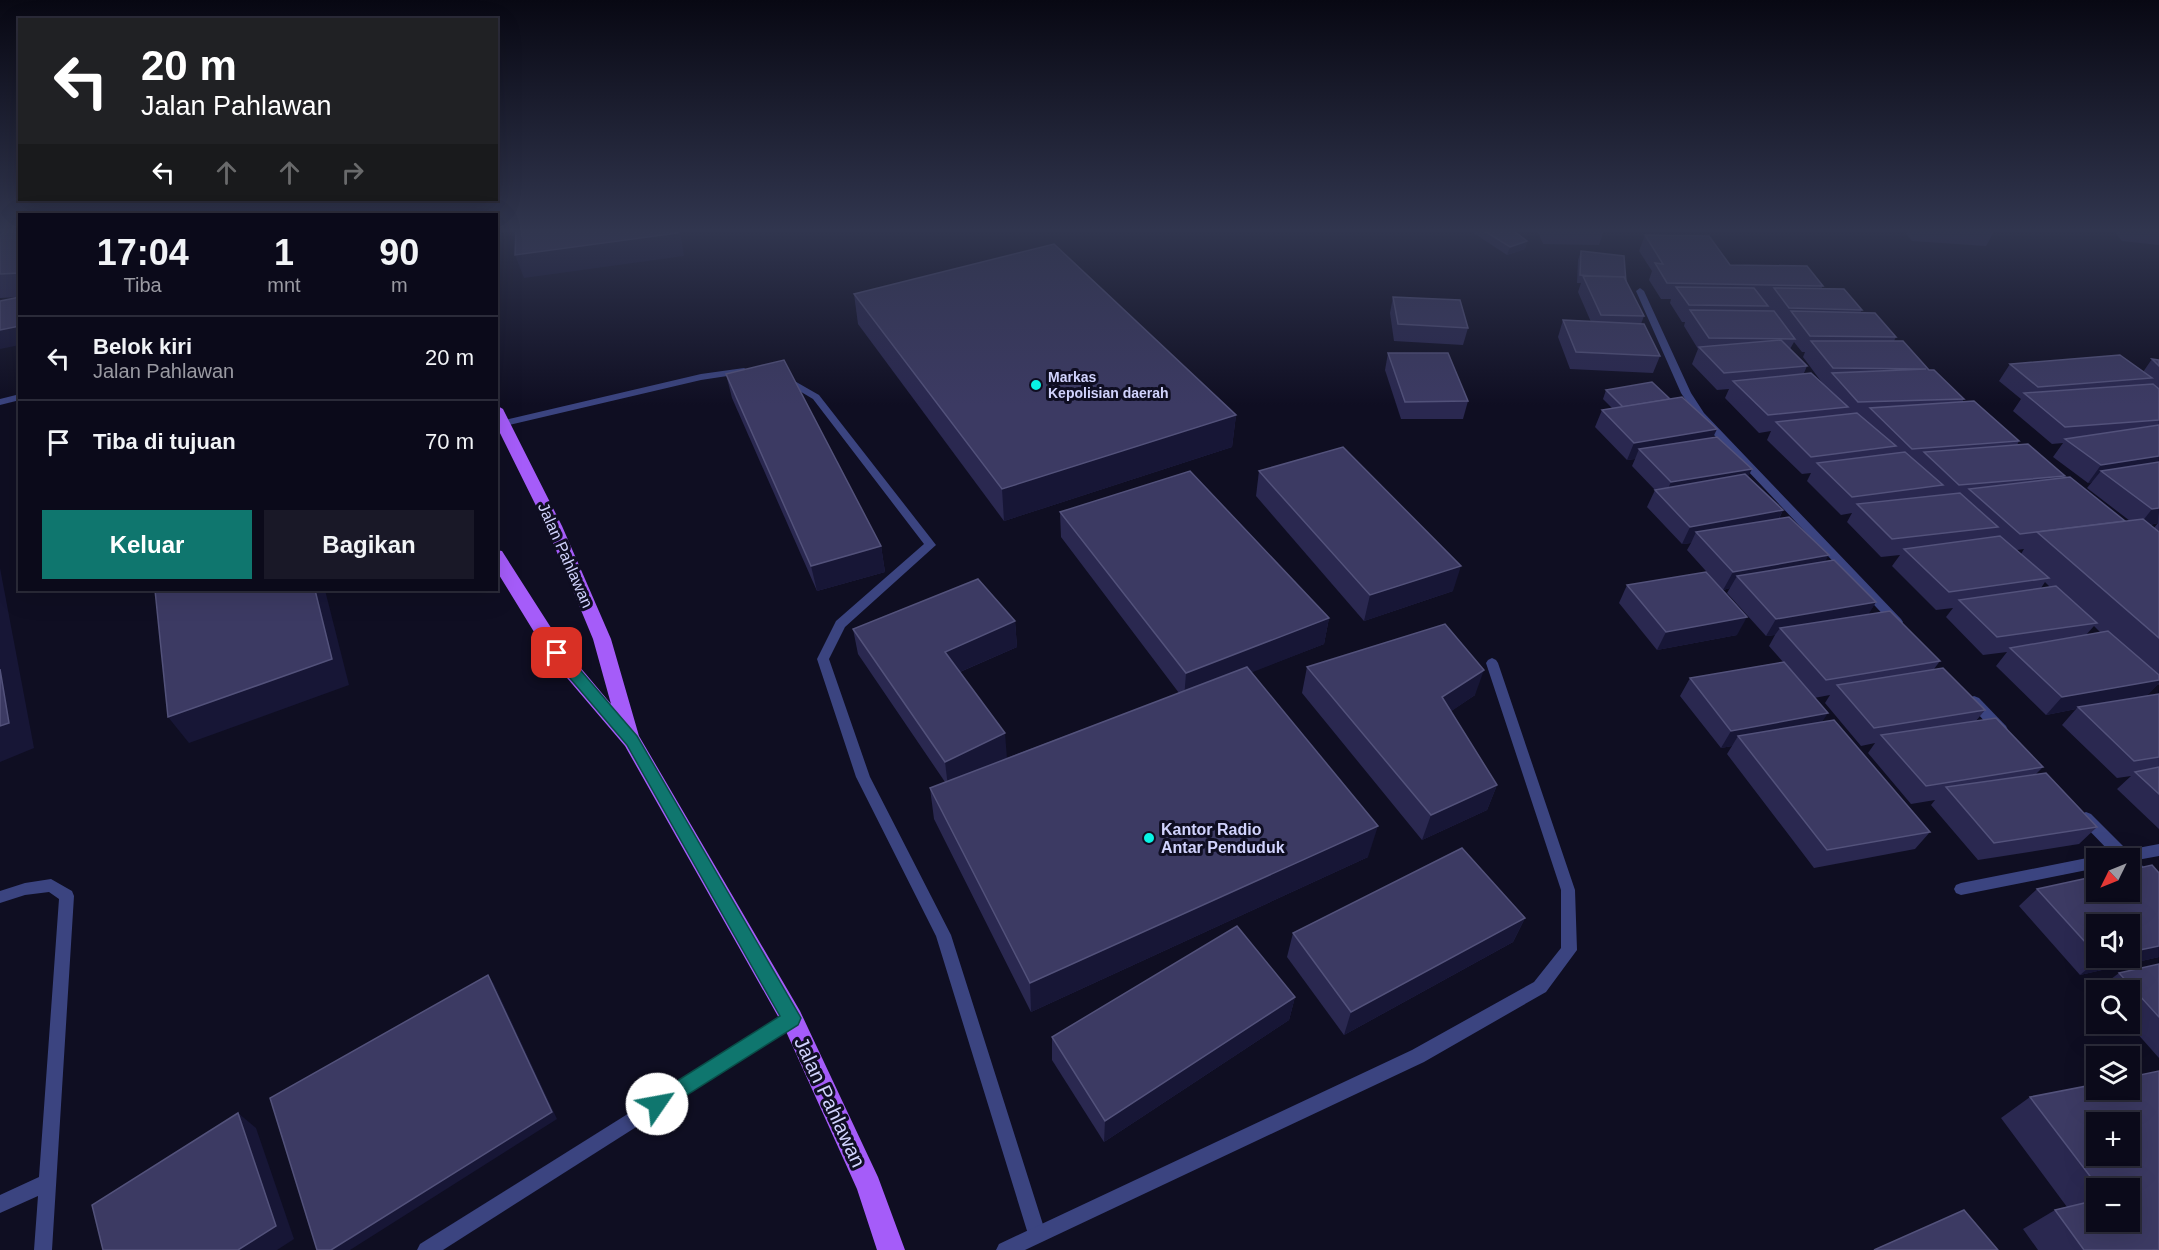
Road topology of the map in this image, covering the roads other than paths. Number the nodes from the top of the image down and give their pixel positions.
1 (1640, 291) dead end
2 (753, 372) edge
3 (773, 373) edge
4 (18, 398) edge
5 (0, 402) edge
6 (499, 419) edge
7 (498, 558) edge
8 (1909, 633) edge
9 (1492, 663) dead end
10 (1966, 693) edge
11 (2008, 736) edge
12 (632, 741) junction
13 (2074, 805) edge
14 (2113, 848) edge
15 (2159, 850) edge
16 (2140, 855) edge
17 (2086, 864) edge
18 (2140, 875) edge
19 (1961, 889) dead end
20 (2159, 893) edge
21 (0, 897) edge
22 (792, 1018) junction
23 (49, 1182) junction
24 (0, 1204) edge
25 (1037, 1234) junction
26 (43, 1250) edge
27 (426, 1250) edge
28 (891, 1250) edge
29 (1005, 1250) edge

1 - 8 street
2 - 6 street
3 - 25 street
4 - 5 street
6 - 12 main road, Jalan Pahlawan
7 - 12 main road, Jalan Pahlawan
9 - 25 street
10 - 11 street
12 - 22 main road, Jalan Pahlawan
13 - 14 street
15 - 16 street
17 - 19 street
18 - 20 street
21 - 23 street
22 - 27 street
22 - 28 main road, Jalan Pahlawan
23 - 24 street
23 - 26 street
25 - 29 street

